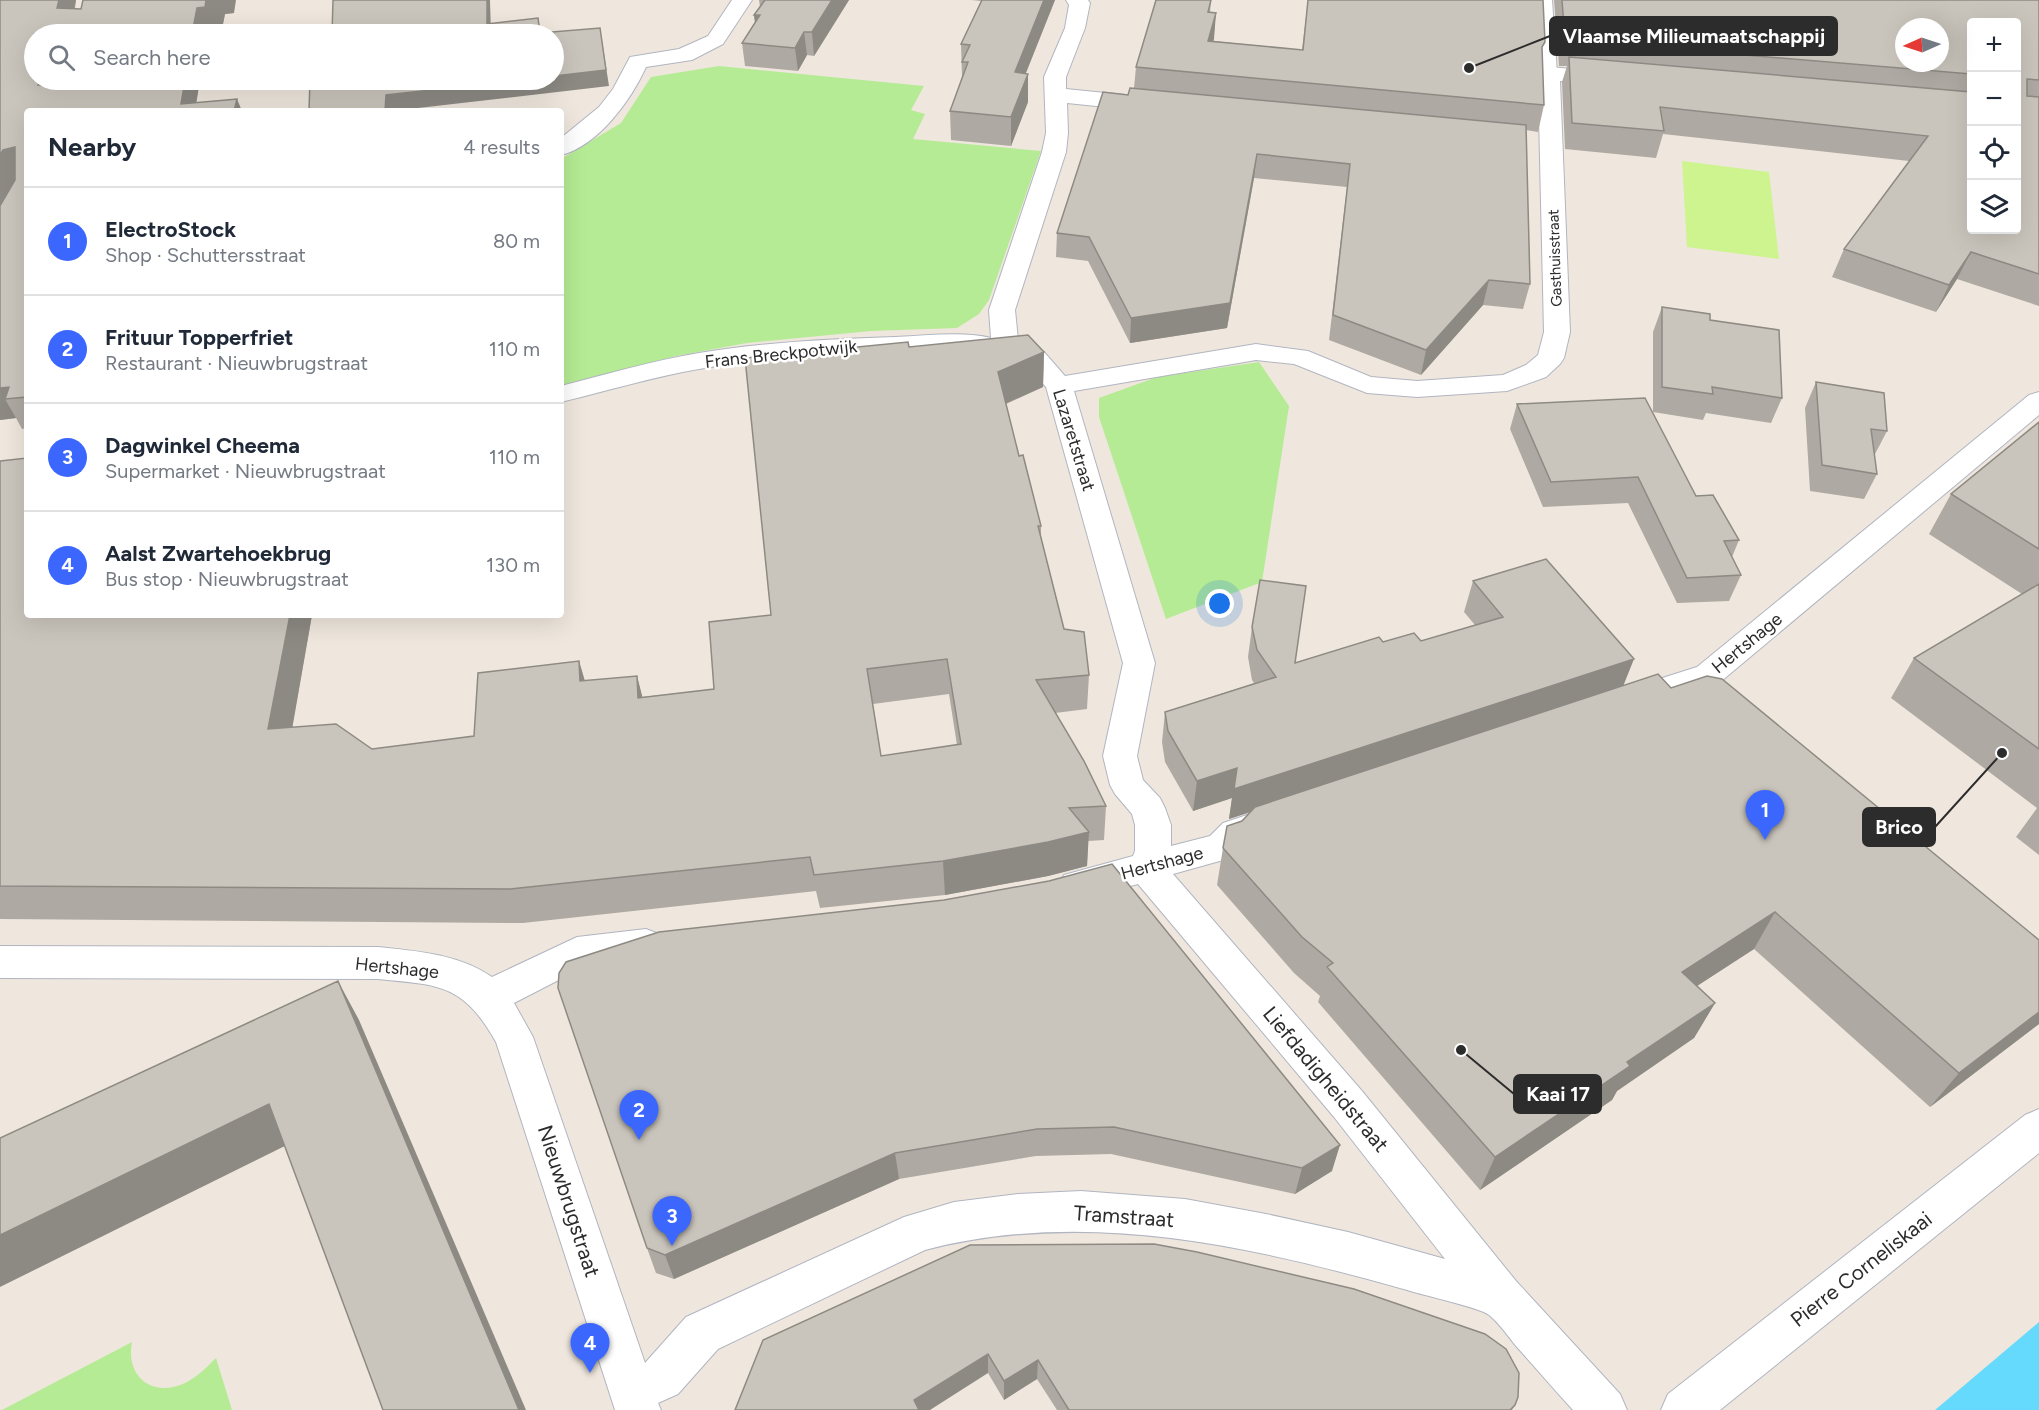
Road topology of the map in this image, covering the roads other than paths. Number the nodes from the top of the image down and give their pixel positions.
1 (742, 0) edge
2 (1076, 0) edge
3 (1545, 0) edge
4 (1549, 74) junction
5 (1631, 81) edge
6 (1057, 95) junction
7 (1164, 105) edge
8 (1527, 140) edge
9 (1550, 142) junction
10 (564, 146) edge
11 (1005, 344) junction
12 (1059, 385) junction
13 (564, 393) edge
14 (2039, 401) edge
15 (1708, 675) junction
16 (1736, 697) edge
17 (1596, 712) edge
18 (1292, 814) edge
19 (1145, 867) junction
20 (1048, 893) edge
21 (684, 941) edge
22 (0, 962) edge
23 (489, 998) junction
24 (2039, 1128) edge
25 (1501, 1296) junction
26 (635, 1401) edge
27 (1604, 1410) edge
28 (1684, 1410) edge

1 - 10 street
2 - 6 street
3 - 4 lane
4 - 5 street
4 - 9 street, Gasthuisstraat
6 - 7 street
6 - 11 street
8 - 9 street
9 - 12 street, Gasthuisstraat
11 - 12 street, Lazaretstraat
11 - 13 street, Frans Breckpotwijk
12 - 19 street, Lazaretstraat
14 - 15 street, Hertshage
15 - 16 street
15 - 17 street, Hertshage
18 - 19 street, Hertshage
19 - 20 street, Hertshage
19 - 25 street, Liefdadigheidstraat
21 - 23 street
22 - 23 street, Hertshage
23 - 26 street, Nieuwbrugstraat
24 - 28 street, Pierre Corneliskaai
25 - 26 street, Tramstraat
25 - 27 street

